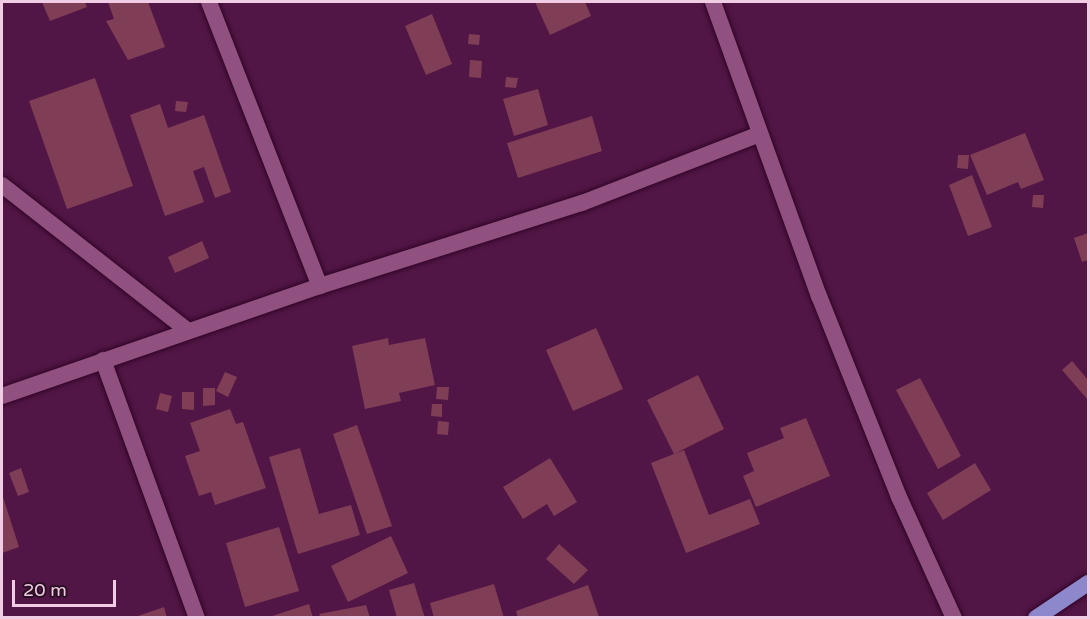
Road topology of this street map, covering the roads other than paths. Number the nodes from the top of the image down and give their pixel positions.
1 (208, 2) edge
2 (713, 2) edge
3 (760, 134) junction
4 (2, 185) edge
5 (320, 286) junction
6 (188, 332) junction
7 (103, 360) junction
8 (2, 396) edge
9 (1089, 583) edge
10 (197, 618) edge
11 (954, 618) edge
12 (1036, 618) edge

1 - 5 street
2 - 3 street
3 - 5 street
3 - 11 street
4 - 6 street
5 - 6 street
6 - 7 street
7 - 8 street
7 - 10 street
9 - 12 highway

